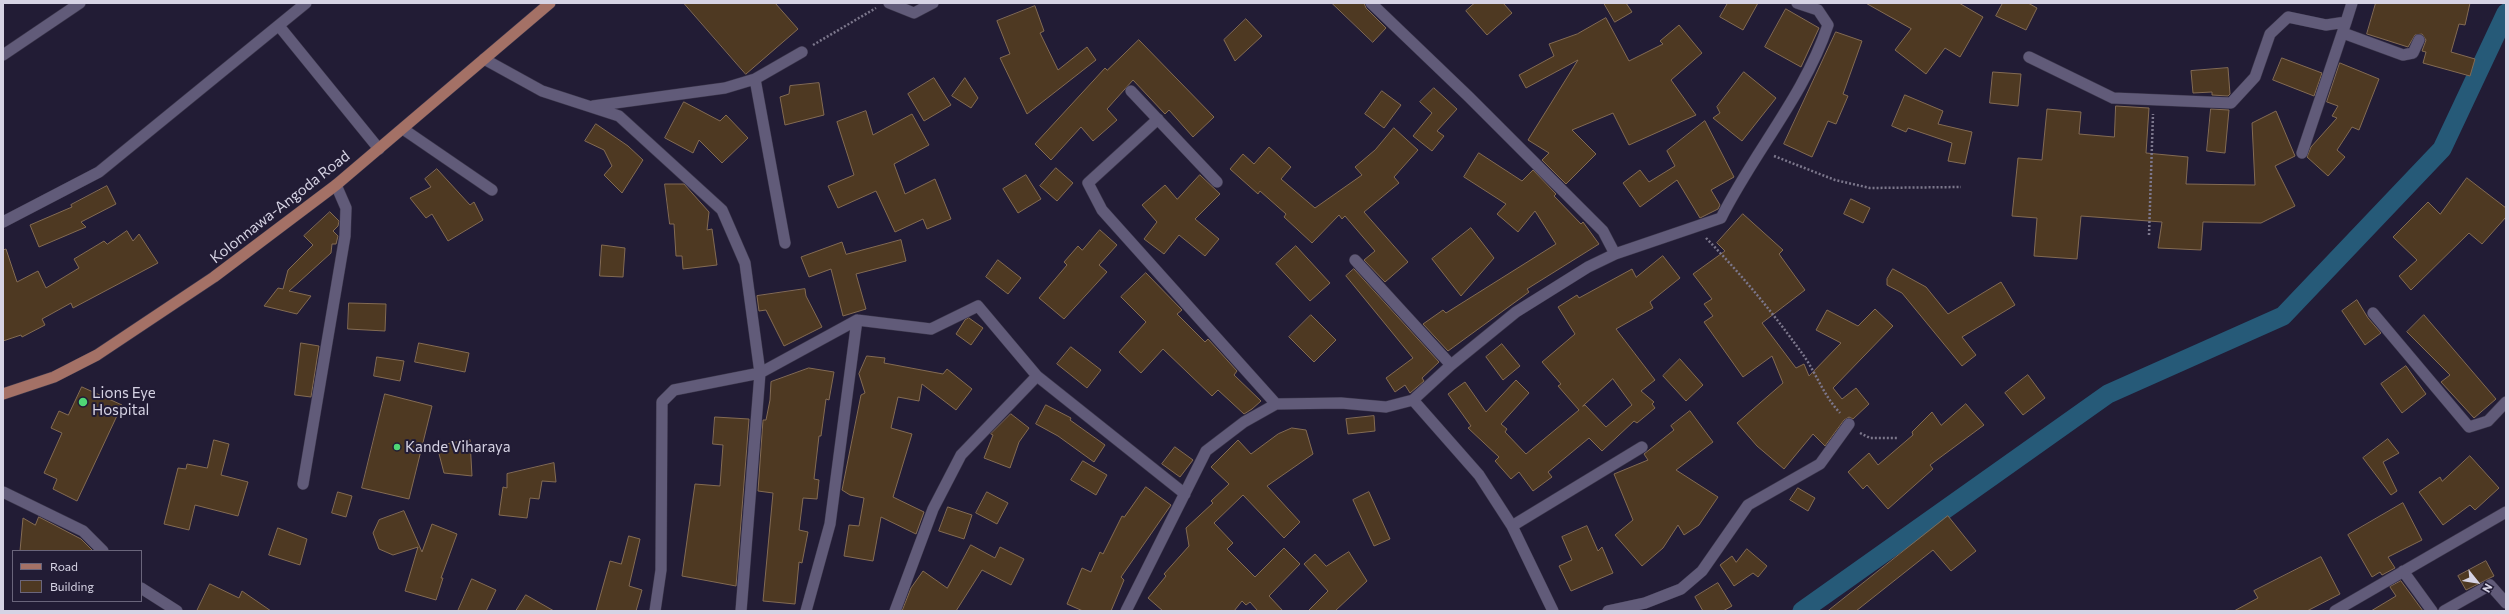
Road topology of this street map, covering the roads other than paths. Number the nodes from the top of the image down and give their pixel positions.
1 (80, 3) edge
2 (306, 3) edge
3 (550, 3) edge
4 (933, 3) edge
5 (1371, 3) edge
6 (1797, 3) edge
7 (2352, 3) edge
8 (884, 5) edge
9 (2346, 22) junction
10 (279, 26) junction
11 (2343, 33) junction
12 (2420, 40) dead end
13 (802, 52) road end
14 (3, 55) edge
15 (2029, 57) dead end
16 (484, 59) junction
17 (755, 79) junction
18 (1131, 91) dead end
19 (589, 106) junction
20 (1158, 119) junction
21 (403, 129) junction
22 (379, 149) junction
23 (2302, 153) dead end
24 (1217, 182) dead end
25 (336, 186) junction
26 (492, 190) dead end
27 (3, 222) edge
28 (785, 243) dead end
29 (1615, 254) junction
30 (1355, 260) dead end
31 (2373, 313) dead end
32 (857, 320) junction
33 (1451, 365) junction
34 (760, 373) junction
35 (1037, 376) junction
36 (3, 394) edge
37 (1413, 400) junction
38 (2506, 402) edge
39 (1276, 404) junction
40 (1849, 424) road end
41 (1642, 447) dead end
42 (303, 484) dead end
43 (3, 492) edge
44 (1185, 494) junction
45 (2506, 512) edge
46 (1512, 526) junction
47 (102, 550) edge
48 (2403, 571) junction
49 (142, 589) edge
50 (2506, 603) edge
51 (177, 611) edge
52 (655, 611) edge
53 (741, 611) edge
54 (806, 611) edge
55 (895, 611) edge
56 (1126, 611) edge
57 (1553, 611) edge
58 (1608, 611) edge
59 (2335, 611) edge
60 (2432, 611) edge
61 (2444, 611) edge

1 - 14 street
2 - 10 street
3 - 16 main road, Kolonnawa-Angoda Road
4 - 8 street
5 - 29 street
6 - 29 street
7 - 9 street
9 - 11 street
9 - 15 street
10 - 22 street
10 - 27 street
11 - 12 street
11 - 23 street
13 - 17 street
16 - 19 street
16 - 21 main road, Kolonnawa-Angoda Road
17 - 19 street
17 - 28 street
18 - 20 street
19 - 34 street
20 - 24 street
20 - 39 street
21 - 22 main road, Kolonnawa-Angoda Road
21 - 26 street
22 - 25 main road, Kolonnawa-Angoda Road
25 - 36 main road, Kolonnawa-Angoda Road
25 - 42 street
29 - 33 street
30 - 33 street
31 - 38 street
32 - 34 street
32 - 35 street
32 - 54 street
33 - 37 street
34 - 52 street
34 - 53 street
35 - 44 street
35 - 55 street
37 - 39 street
37 - 46 street
39 - 44 street
40 - 58 street
41 - 46 street
43 - 47 street
44 - 56 street
45 - 48 street
46 - 57 street
48 - 59 street
48 - 60 street
49 - 51 street
50 - 61 street

